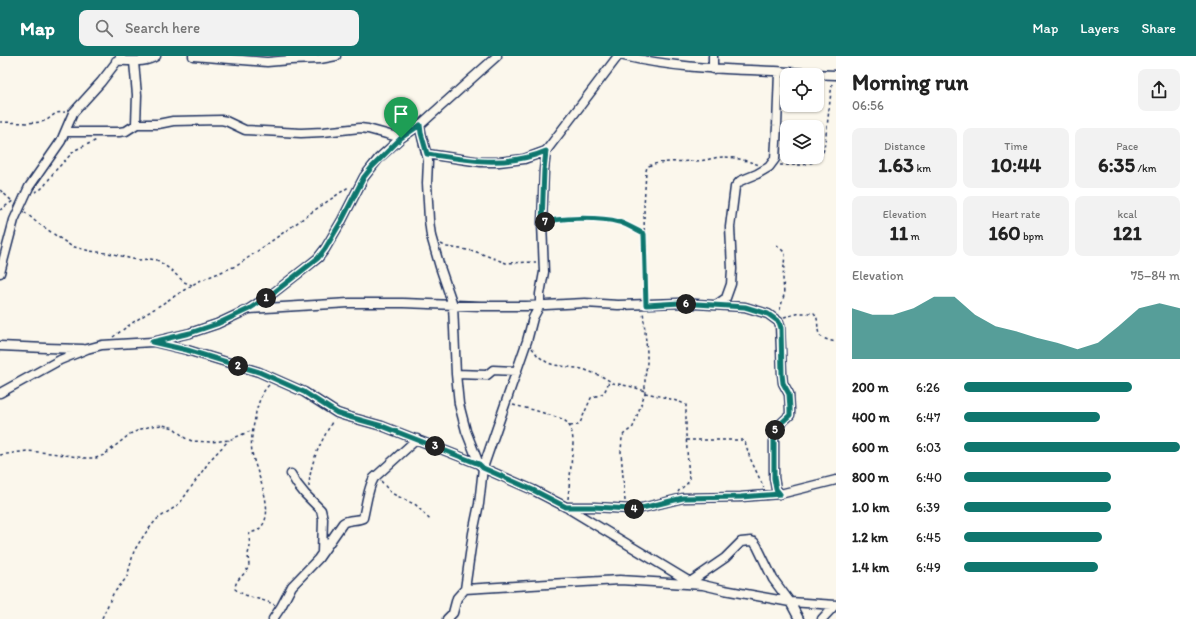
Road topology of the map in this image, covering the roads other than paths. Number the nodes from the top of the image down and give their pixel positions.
1 (156, 56) edge
2 (193, 56) edge
3 (336, 56) edge
4 (497, 56) edge
5 (618, 56) edge
6 (624, 56) edge
7 (713, 56) edge
8 (119, 59) edge
9 (134, 62) junction
10 (713, 69) junction
11 (779, 72) junction
12 (835, 75) edge
13 (136, 124) junction
14 (420, 125) junction
15 (66, 132) junction
16 (401, 138) junction
17 (546, 151) junction
18 (427, 154) junction
19 (0, 273) edge
20 (453, 305) junction
21 (540, 305) junction
22 (716, 305) junction
23 (249, 309) junction
24 (152, 342) junction
25 (0, 346) edge
26 (87, 349) junction
27 (517, 371) junction
28 (456, 374) junction
29 (0, 393) edge
30 (417, 439) junction
31 (481, 466) junction
32 (291, 474) dead end
33 (836, 480) edge
34 (780, 494) junction
35 (566, 507) junction
36 (322, 554) junction
37 (690, 582) junction
38 (703, 585) junction
39 (465, 589) junction
40 (790, 602) junction
41 (836, 604) edge
42 (453, 616) edge
43 (273, 619) edge
44 (447, 619) edge
45 (800, 619) edge
46 (822, 619) edge

1 - 9 street
2 - 3 street
4 - 14 street
5 - 17 street
6 - 10 street
7 - 10 street
8 - 9 street
8 - 15 street
9 - 13 street
10 - 11 street
11 - 12 street
11 - 22 street
13 - 15 street
13 - 16 street
14 - 16 street
14 - 18 street
15 - 19 street
16 - 23 street
17 - 18 street
17 - 21 street
18 - 20 street
20 - 21 street
20 - 23 street
20 - 28 street
21 - 22 street
21 - 27 street
22 - 34 street
23 - 24 street
24 - 26 street
24 - 30 street
25 - 26 street
26 - 29 street
27 - 28 street
27 - 31 street
28 - 31 street
30 - 31 street
30 - 36 street
31 - 35 street
31 - 39 street
32 - 36 street
33 - 34 street
34 - 35 street
35 - 37 street
36 - 43 street
37 - 38 street
37 - 40 street
38 - 39 street
38 - 40 street
39 - 42 street
40 - 41 street
40 - 45 street
41 - 46 street
42 - 44 street

